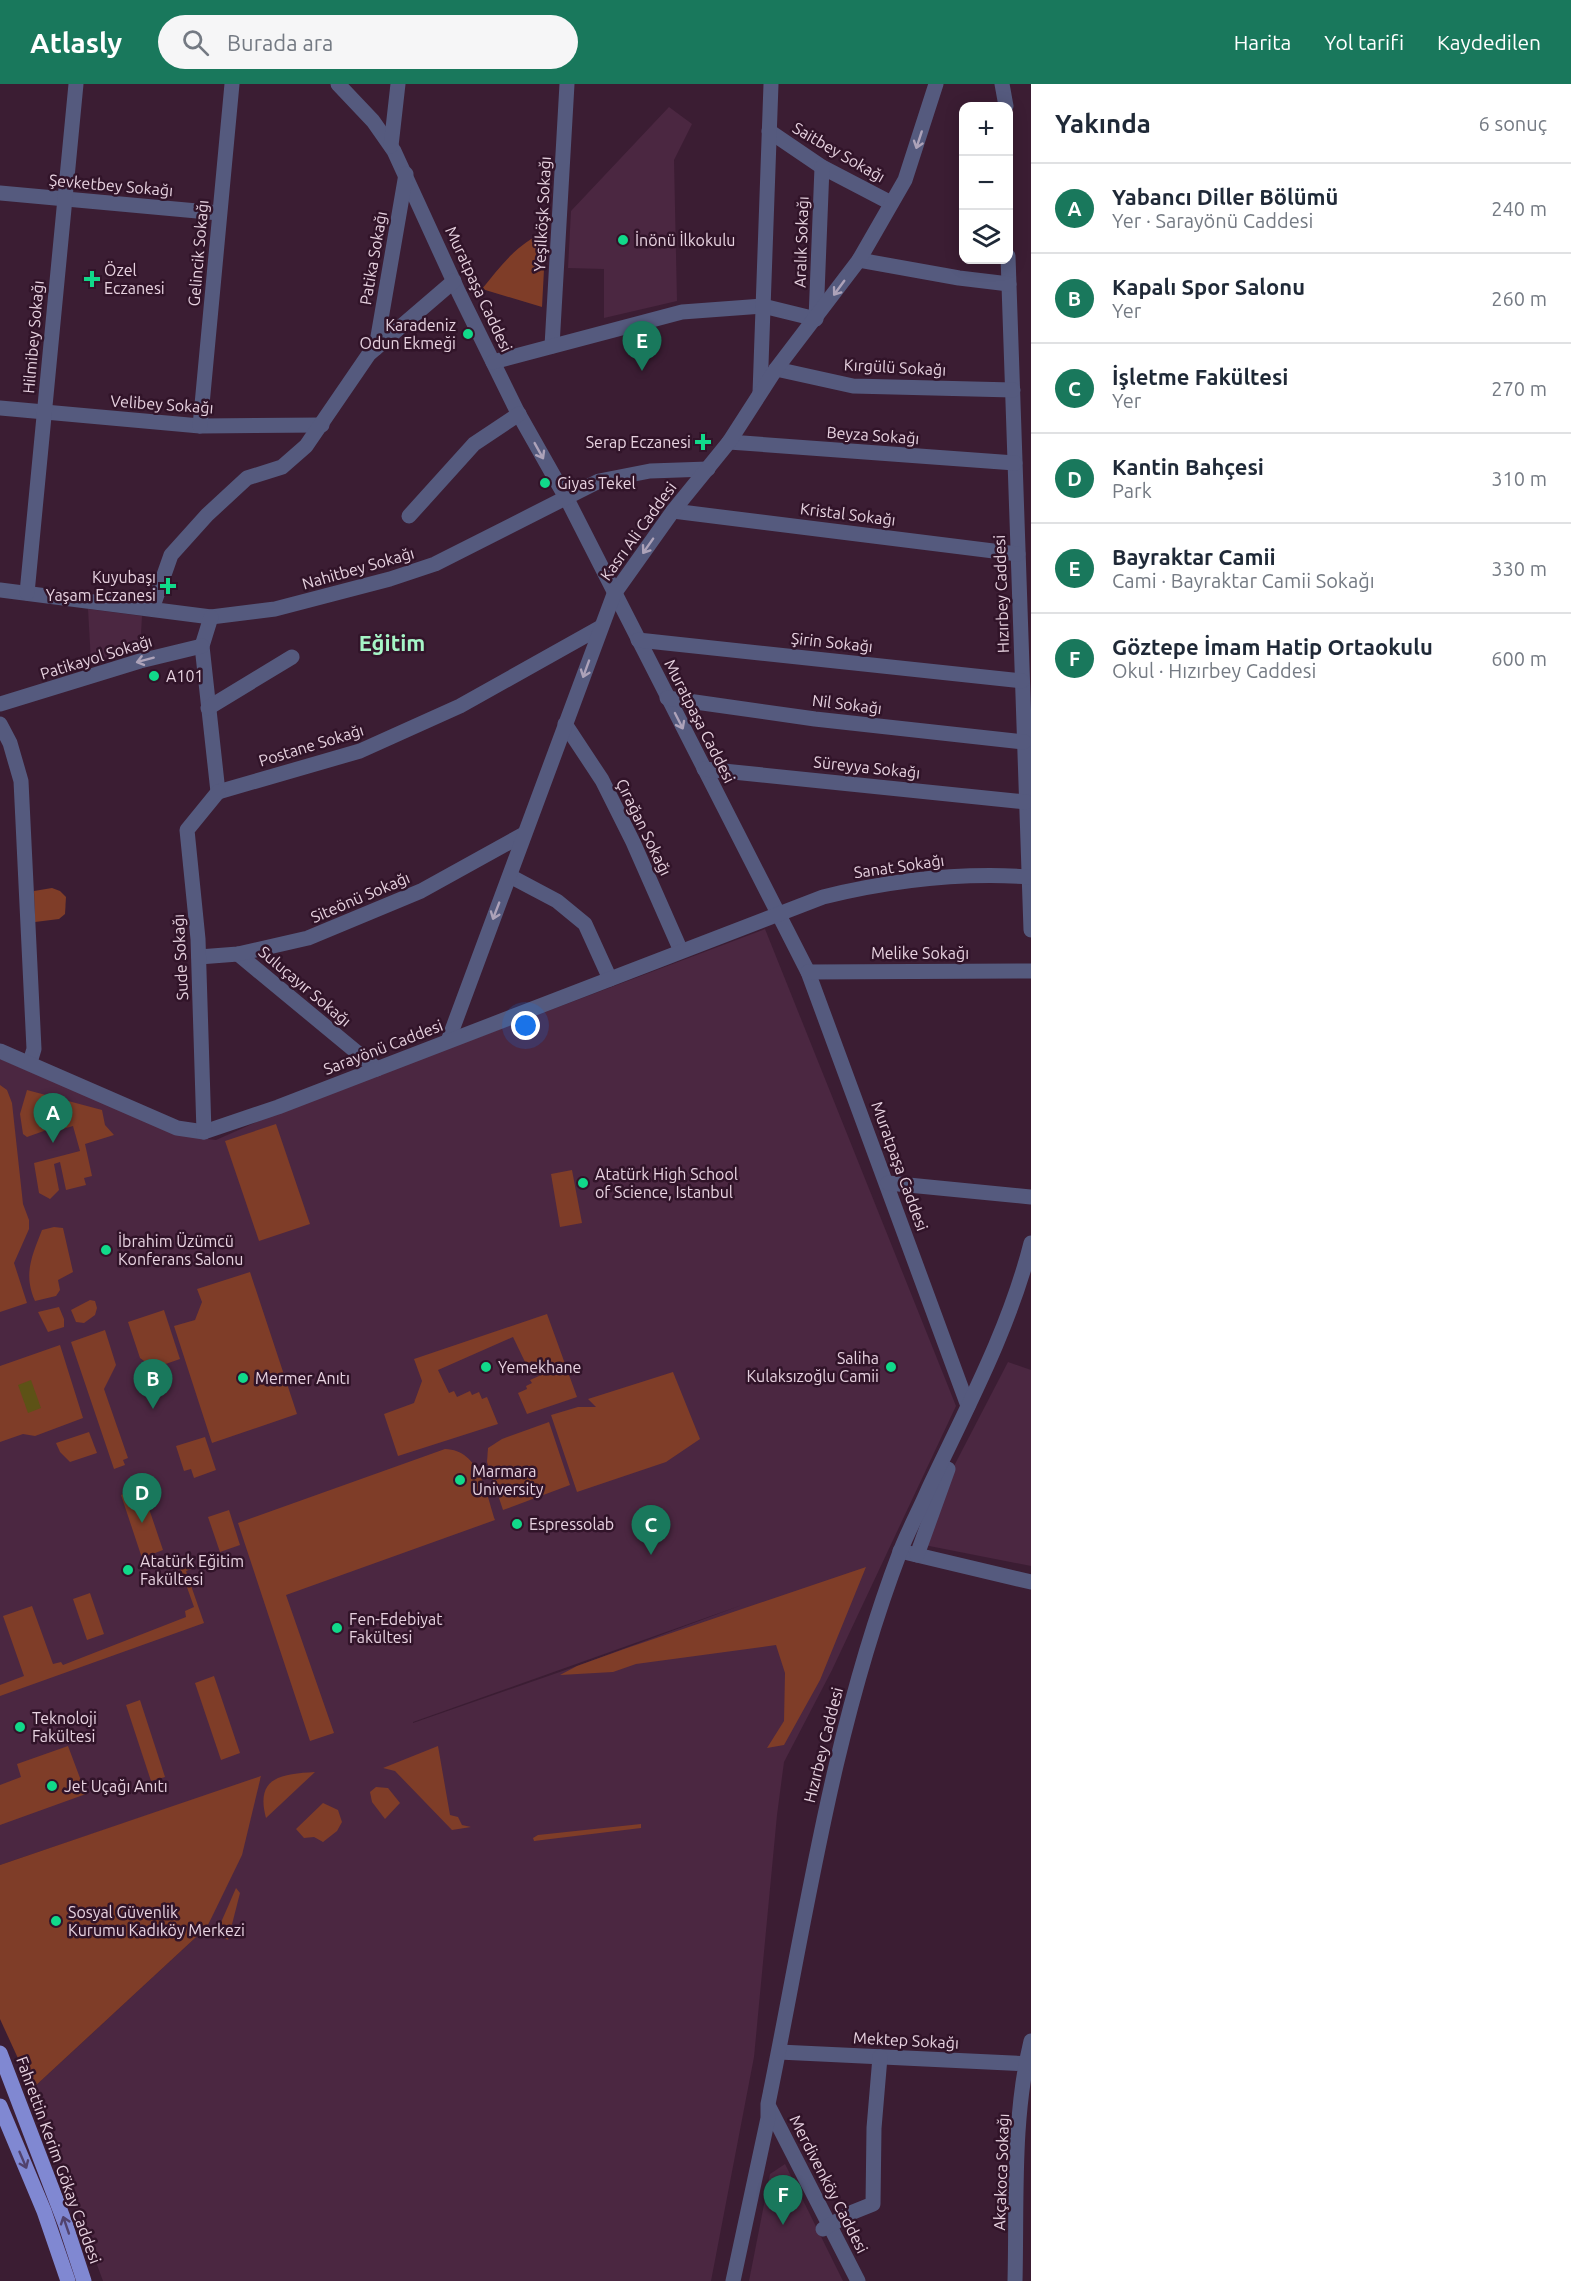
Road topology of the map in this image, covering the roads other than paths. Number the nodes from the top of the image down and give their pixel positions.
1 (76, 84) edge
2 (232, 84) edge
3 (338, 84) edge
4 (398, 84) edge
5 (567, 84) edge
6 (771, 84) edge
7 (1002, 84) edge
8 (938, 85) edge
9 (1005, 102) edge
10 (395, 107) junction
11 (370, 118) junction
12 (769, 131) junction
13 (391, 146) junction
14 (822, 166) junction
15 (406, 174) junction
16 (0, 193) edge
17 (64, 200) junction
18 (891, 203) junction
19 (219, 213) junction
20 (859, 260) junction
21 (1008, 264) edge
22 (454, 281) junction
23 (1009, 284) junction
24 (763, 306) junction
25 (816, 319) junction
26 (552, 346) junction
27 (376, 348) junction
28 (493, 362) junction
29 (776, 369) junction
30 (1013, 390) junction
31 (760, 394) junction
32 (0, 408) edge
33 (44, 413) junction
34 (519, 414) junction
35 (322, 425) junction
36 (200, 426) junction
37 (729, 442) junction
38 (1015, 463) junction
39 (708, 469) junction
40 (565, 498) junction
41 (673, 510) junction
42 (409, 516) dead end
43 (1018, 554) junction
44 (0, 590) edge
45 (27, 593) junction
46 (614, 594) junction
47 (152, 609) junction
48 (211, 617) junction
49 (602, 627) junction
50 (638, 640) junction
51 (202, 646) junction
52 (292, 657) dead end
53 (1022, 681) junction
54 (667, 698) junction
55 (0, 704) edge
56 (208, 708) junction
57 (0, 724) edge
58 (566, 724) junction
59 (1024, 742) junction
60 (704, 769) junction
61 (218, 792) junction
62 (1026, 802) junction
63 (524, 834) junction
64 (510, 876) junction
65 (1030, 877) edge
66 (778, 914) junction
67 (1031, 930) edge
68 (681, 951) junction
69 (238, 954) junction
70 (199, 957) junction
71 (1031, 971) edge
72 (808, 972) junction
73 (610, 979) junction
74 (448, 1041) junction
75 (0, 1051) edge
76 (30, 1062) junction
77 (377, 1069) junction
78 (204, 1132) junction
79 (888, 1183) junction
80 (1031, 1197) edge
81 (1031, 1243) edge
82 (965, 1401) junction
83 (932, 1461) dead end
84 (948, 1469) dead end
85 (900, 1551) junction
86 (916, 1555) junction
87 (1031, 1582) edge
88 (1031, 2042) edge
89 (0, 2052) edge
90 (779, 2052) junction
91 (880, 2057) junction
92 (1028, 2064) edge
93 (0, 2106) edge
94 (768, 2111) junction
95 (826, 2227) junction
96 (68, 2281) edge
97 (84, 2281) edge
98 (733, 2281) edge
99 (849, 2281) edge
100 (858, 2281) edge
101 (1015, 2281) edge

1 - 17 street, Hilmibey Sokağı
2 - 19 street, Gelincik Sokağı
3 - 11 street, Muratpaşa Caddesi
4 - 10 street
5 - 26 street, Yeşilköşk Sokağı
6 - 12 street
7 - 9 street
8 -> 18 street, Kasrı Ali Caddesi
10 - 11 street
10 - 13 street
11 - 13 street, Muratpaşa Caddesi
12 - 14 street, Saitbey Sokağı
12 - 24 street
13 - 15 street, Muratpaşa Caddesi
14 - 18 street, Saitbey Sokağı
14 - 25 street, Aralık Sokağı
15 - 22 street, Muratpaşa Caddesi
15 - 27 street, Patika Sokağı
16 - 17 street, Şevketbey Sokağı
17 - 19 street, Şevketbey Sokağı
17 - 33 street, Hilmibey Sokağı
18 - 20 street, Kasrı Ali Caddesi
19 - 36 street, Gelincik Sokağı
20 - 23 street
20 -> 25 street, Kasrı Ali Caddesi
21 - 23 street, Hızırbey Caddesi
22 - 27 street, Patikayol Sokağı
22 - 28 street, Muratpaşa Caddesi
23 - 30 street, Hızırbey Caddesi
24 - 25 street
24 - 26 street
24 - 31 street
25 - 29 street, Kasrı Ali Caddesi
26 - 28 street
27 - 35 street, Patikayol Sokağı
28 - 34 street, Muratpaşa Caddesi
29 - 30 street, Kırgülü Sokağı
29 - 31 street, Kasrı Ali Caddesi
30 - 38 street, Hızırbey Caddesi
31 - 37 street, Kasrı Ali Caddesi
32 - 33 street, Velibey Sokağı
33 - 36 street, Velibey Sokağı
33 - 45 street, Hilmibey Sokağı
34 -> 40 street, Muratpaşa Caddesi
34 - 42 street
35 - 36 street, Velibey Sokağı
35 - 47 street, Patikayol Sokağı
37 - 38 street, Beyza Sokağı
37 - 39 street, Kasrı Ali Caddesi
38 - 43 street, Hızırbey Caddesi
39 - 40 street, Nahitbey Sokağı
39 - 41 street, Kasrı Ali Caddesi
40 - 46 street, Muratpaşa Caddesi
40 - 48 street, Nahitbey Sokağı
41 - 43 street, Kristal Sokağı
41 -> 46 street, Kasrı Ali Caddesi
43 - 53 street, Hızırbey Caddesi
44 - 45 street, Nahitbey Sokağı
45 - 47 street, Nahitbey Sokağı
46 - 49 street, Kasrı Ali Caddesi
46 - 50 street, Muratpaşa Caddesi
47 - 48 street, Nahitbey Sokağı
48 - 51 street
49 -> 58 street, Kasrı Ali Caddesi
49 - 61 street, Postane Sokağı
50 - 53 street, Şirin Sokağı
50 - 54 street, Muratpaşa Caddesi
51 -> 55 street, Patikayol Sokağı
51 - 56 street
52 - 56 street
53 - 59 street, Hızırbey Caddesi
54 - 59 street, Nil Sokağı
54 -> 60 street, Muratpaşa Caddesi
56 - 61 street
57 - 76 street
58 - 63 street, Kasrı Ali Caddesi
58 - 68 street, Çırağan Sokağı
59 - 62 street, Hızırbey Caddesi
60 - 62 street, Süreyya Sokağı
60 - 66 street, Muratpaşa Caddesi
61 - 70 street, Sude Sokağı
62 - 65 street, Hızırbey Caddesi
63 - 64 street, Kasrı Ali Caddesi
63 - 69 street, Siteönü Sokağı
64 - 73 street
64 -> 74 street, Kasrı Ali Caddesi
65 - 66 street, Sanat Sokağı
65 - 67 street, Hızırbey Caddesi
66 - 68 street, Sarayönü Caddesi
66 - 72 street, Muratpaşa Caddesi
68 - 73 street, Sarayönü Caddesi
69 - 70 street, Siteönü Sokağı
69 - 77 street, Suluçayır Sokağı
70 - 78 street, Sude Sokağı
71 - 72 street, Melike Sokağı
72 - 79 street, Muratpaşa Caddesi
73 - 74 street, Sarayönü Caddesi
74 - 77 street, Sarayönü Caddesi
75 - 76 street, Sarayönü Caddesi
76 - 78 street, Sarayönü Caddesi
77 - 78 street, Sarayönü Caddesi
79 - 80 street
79 - 82 street, Muratpaşa Caddesi
81 - 82 street, Hızırbey Caddesi
82 - 83 street, Hızırbey Caddesi
82 - 85 street, Hızırbey Caddesi
84 - 86 street
85 - 86 street
85 - 90 street, Hızırbey Caddesi
86 - 87 street
88 - 92 street, Akçakoca Sokağı
97 -> 89 main road, Fahrettin Kerim Gökay Caddesi
90 - 91 street, Mektep Sokağı
90 - 94 street, Hızırbey Caddesi
91 - 92 street, Mektep Sokağı
91 - 95 street
92 - 101 street, Akçakoca Sokağı
93 -> 96 main road, Fahrettin Kerim Gökay Caddesi
94 - 95 street
94 - 98 street, Hızırbey Caddesi
95 - 99 street
95 - 100 street, Merdivenköy Caddesi

